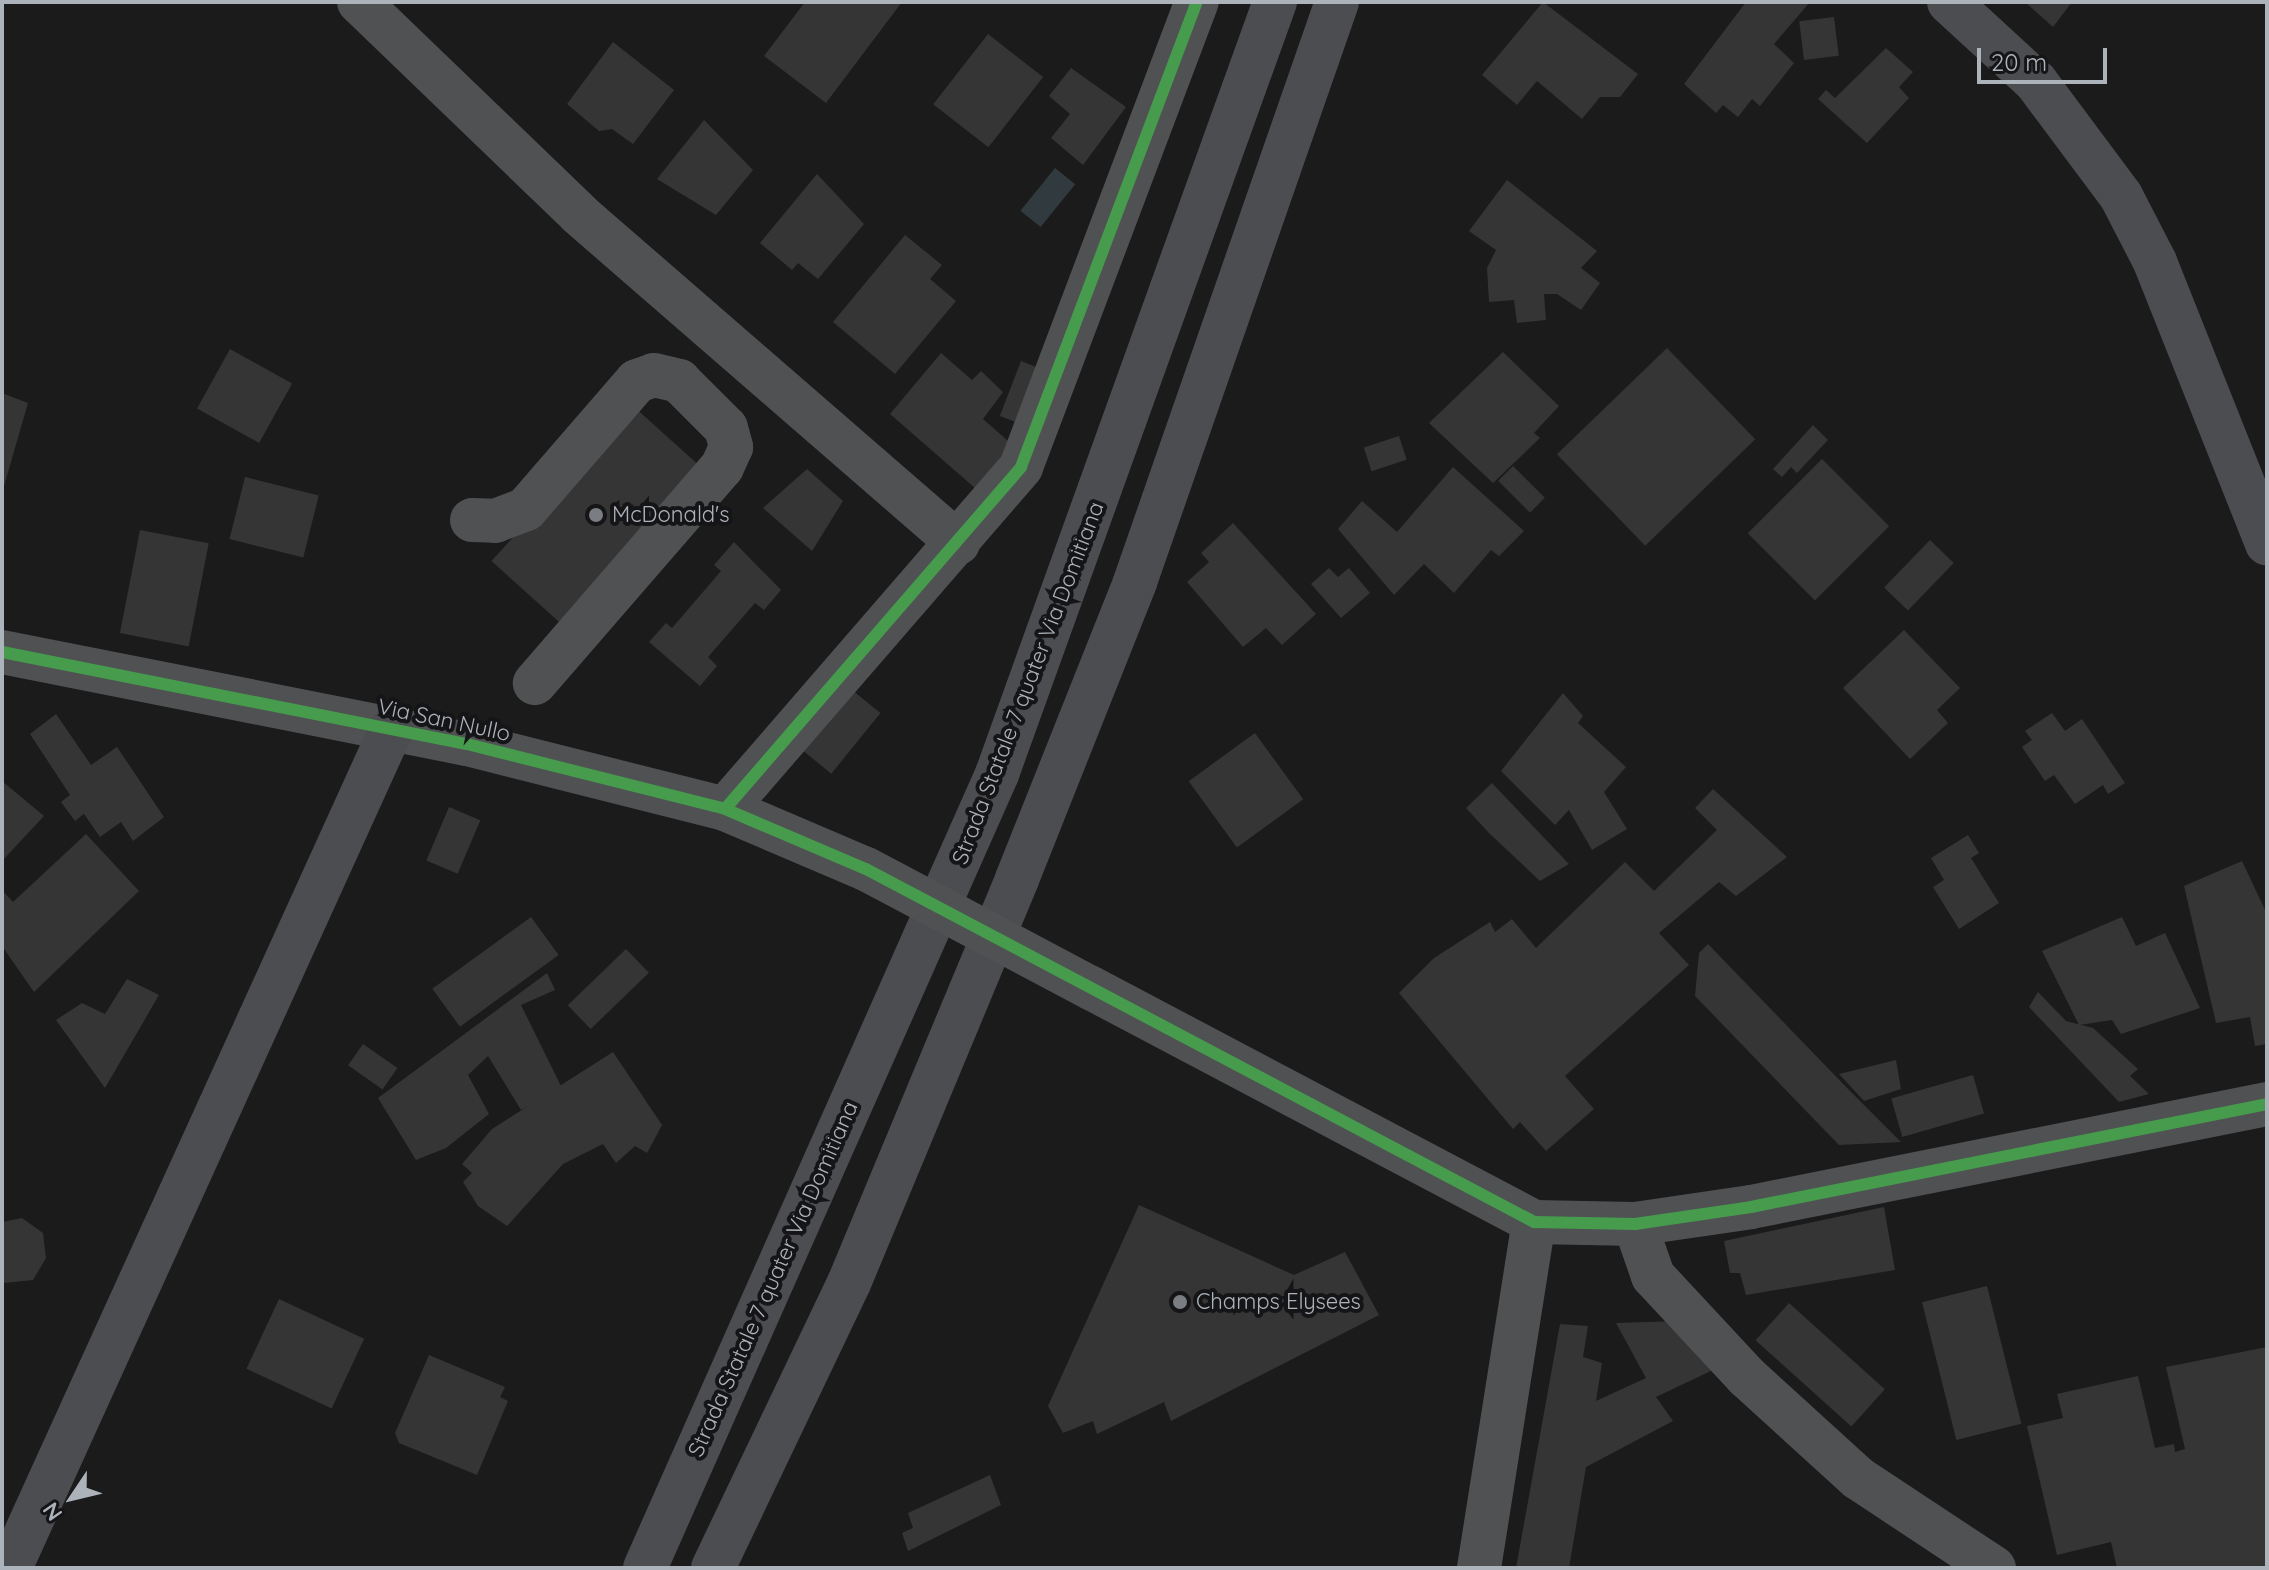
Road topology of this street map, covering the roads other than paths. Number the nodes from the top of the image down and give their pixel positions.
1 (359, 2) edge
2 (1197, 2) edge
3 (1275, 2) edge
4 (1337, 2) edge
5 (1949, 2) edge
6 (472, 520) dead end
7 (958, 543) junction
8 (2267, 544) edge
9 (2, 652) edge
10 (535, 683) dead end
11 (392, 728) junction
12 (725, 809) junction
13 (2267, 1104) edge
14 (1534, 1222) junction
15 (1635, 1224) junction
16 (10, 1568) edge
17 (645, 1568) edge
18 (713, 1568) edge
19 (1479, 1568) edge
20 (1994, 1568) edge

1 - 7 street
2 - 7 street
3 - 17 highway, Strada Statale 7 quater Via Domitiana
4 - 18 highway
5 - 8 highway
6 - 10 street
7 - 12 street
9 - 11 street, Via San Nullo
11 - 12 street, Via San Nullo
11 - 16 highway
12 - 14 street, Via San Nullo, bridge
13 - 15 street
14 - 15 street
14 - 19 street
15 - 20 street

